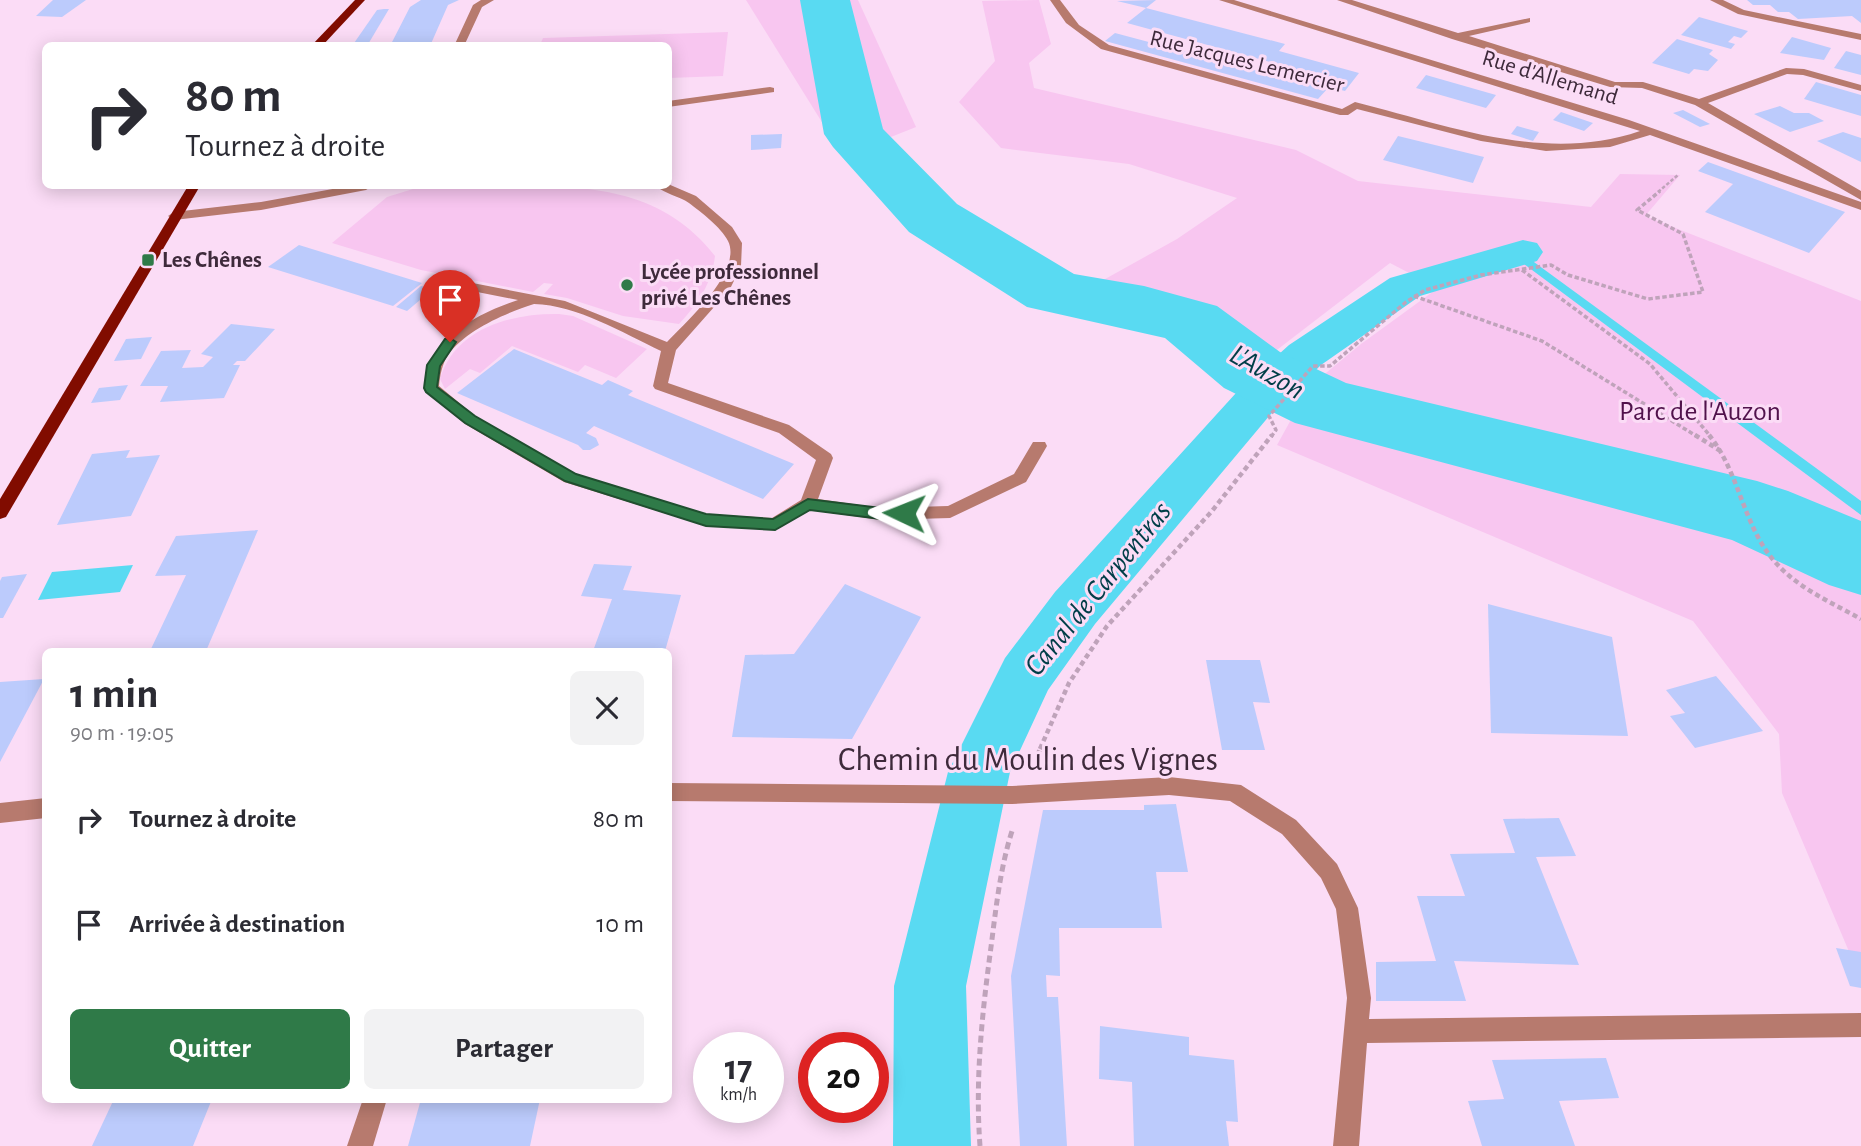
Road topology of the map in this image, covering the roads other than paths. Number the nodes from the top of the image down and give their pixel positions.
1 (360, 0) edge
2 (489, 0) edge
3 (1055, 0) edge
4 (1224, 0) edge
5 (1342, 0) edge
6 (1715, 0) edge
7 (1527, 20) dead end
8 (1456, 37) junction
9 (1861, 37) edge
10 (320, 42) edge
11 (461, 42) edge
12 (1861, 88) edge
13 (770, 90) dead end
14 (672, 103) edge
15 (1699, 103) junction
16 (1651, 131) junction
17 (192, 189) edge
18 (350, 189) edge
19 (669, 189) edge
20 (1861, 196) edge
21 (1861, 206) edge
22 (174, 216) junction
23 (452, 283) dead end
24 (536, 299) junction
25 (668, 349) junction
26 (1039, 446) dead end
27 (808, 505) junction
28 (0, 513) edge
29 (672, 792) edge
30 (42, 808) edge
31 (0, 813) edge
32 (1861, 1025) edge
33 (1358, 1031) junction
34 (374, 1103) edge
35 (360, 1146) edge
36 (1346, 1146) edge

1 - 10 main road
2 - 11 street
3 - 16 street, Rue Jacques Lemercier
4 - 16 street, Rue d'Allemand
5 - 8 street
6 - 9 street
7 - 8 street
8 - 15 street
12 - 15 street
13 - 14 street
15 - 20 street
16 - 21 street, Rue d'Allemand
17 - 22 main road
18 - 22 street
19 - 25 street
22 - 28 main road
23 - 24 street
24 - 25 street
24 - 27 street
25 - 27 street
26 - 27 street
29 - 33 street, Chemin du Moulin des Vignes
30 - 31 street
32 - 33 street
33 - 36 street, Chemin du Moulin des Vignes
34 - 35 street

